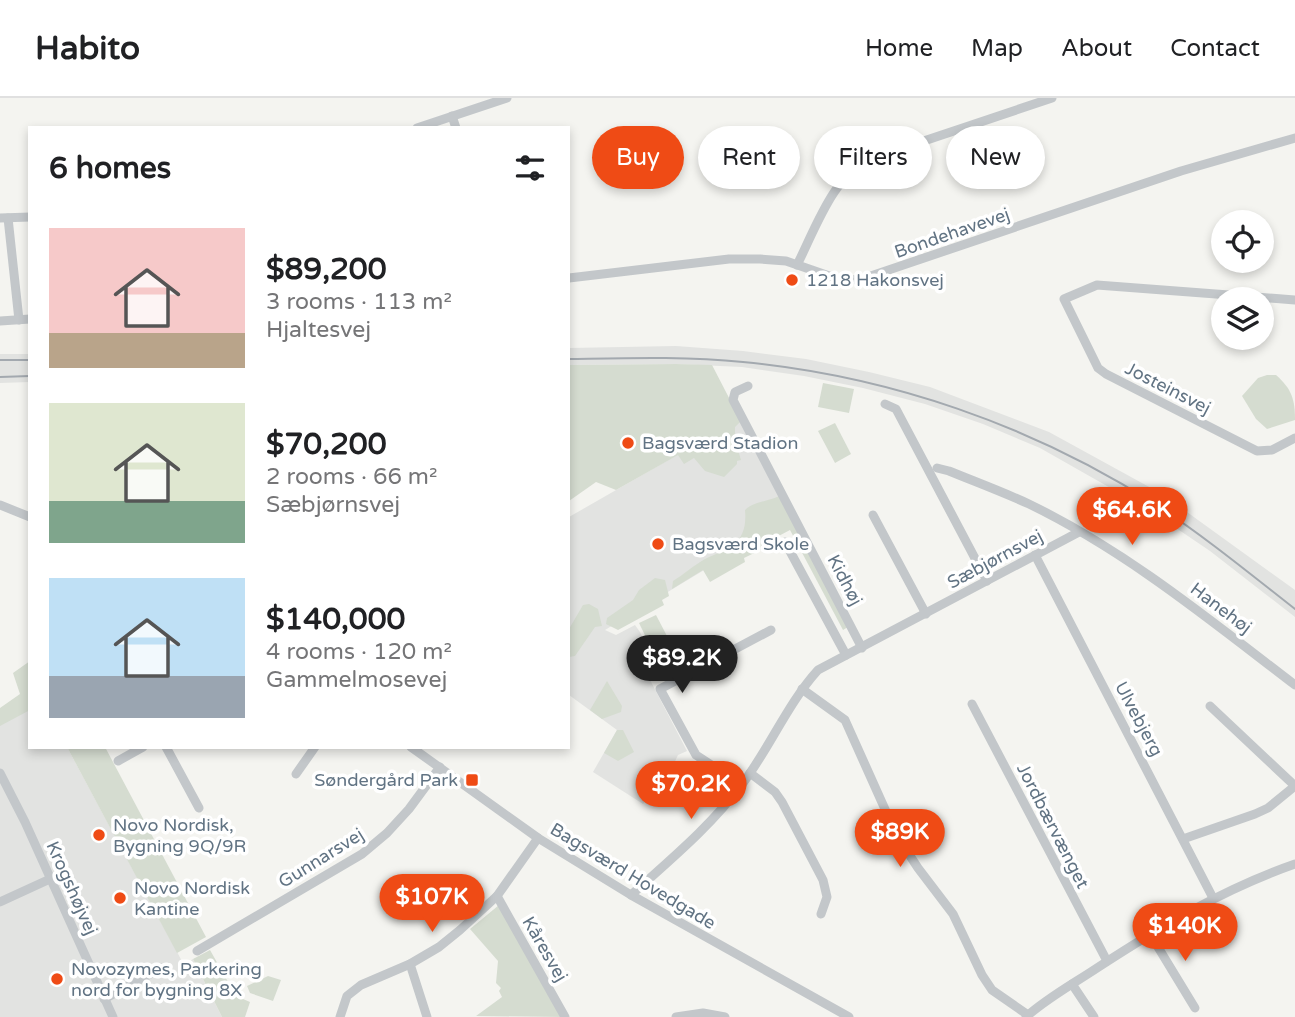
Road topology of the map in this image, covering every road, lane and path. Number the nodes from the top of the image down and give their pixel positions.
1 (507, 98) edge
2 (1052, 98) edge
3 (452, 116) junction
4 (423, 126) edge
5 (455, 126) edge
6 (1295, 138) edge
7 (28, 217) edge
8 (4, 218) edge
9 (797, 265) junction
10 (570, 278) edge
11 (1295, 300) edge
12 (28, 319) edge
13 (19, 320) junction
14 (0, 321) edge
15 (748, 386) dead end
16 (885, 404) dead end
17 (1295, 438) edge
18 (937, 468) dead end
19 (0, 505) edge
20 (873, 515) dead end
21 (28, 516) edge
22 (1079, 532) junction
23 (785, 542) dead end
24 (1035, 555) junction
25 (987, 581) junction
26 (926, 614) junction
27 (771, 630) dead end
28 (862, 648) junction
29 (846, 655) junction
30 (1295, 685) edge
31 (803, 689) junction
32 (972, 704) dead end
33 (1210, 706) dead end
34 (139, 749) edge
35 (167, 749) edge
36 (314, 749) edge
37 (414, 749) edge
38 (118, 761) dead end
39 (440, 767) junction
40 (0, 773) edge
41 (750, 773) junction
42 (296, 774) dead end
43 (741, 785) junction
44 (1295, 786) edge
45 (199, 808) dead end
46 (538, 838) junction
47 (1184, 839) junction
48 (1295, 864) edge
49 (50, 879) junction
50 (631, 895) junction
51 (497, 896) junction
52 (1213, 898) junction
53 (0, 902) edge
54 (821, 914) dead end
55 (1150, 934) junction
56 (197, 951) dead end
57 (1107, 961) junction
58 (410, 964) junction
59 (162, 968) dead end
60 (1072, 984) junction
61 (104, 999) junction
62 (1195, 1008) dead end
63 (828, 1013) edge
64 (1027, 1016) edge
65 (113, 1017) edge
66 (340, 1017) edge
67 (427, 1017) edge
68 (565, 1017) edge
69 (676, 1017) edge
70 (725, 1017) edge
71 (849, 1017) edge
72 (1094, 1017) edge

1 - 3 street
2 - 9 street
3 - 4 street
3 - 5 street
6 - 9 street, Bondehavevej
7 - 8 street
8 - 13 street
9 - 10 street, Bondehavevej
11 - 17 street, Josteinsvej
12 - 13 street
13 - 14 street
15 - 28 street, Kidhøj
16 - 25 street
18 - 22 street, Hanehøj
19 - 21 street
20 - 26 street
22 - 24 street, Sæbjørnsvej
22 - 30 street, Hanehøj
23 - 29 street
24 - 25 street, Sæbjørnsvej
24 - 47 street, Ulvebjerg
25 - 26 street, Sæbjørnsvej
26 - 28 street, Sæbjørnsvej
27 - 43 street
28 - 29 street, Sæbjørnsvej
29 - 31 street, Sæbjørnsvej
31 - 41 street, Sæbjørnsvej
31 - 64 street
32 - 57 street, Jordbærvænget
33 - 44 street
34 - 38 street
35 - 45 street
36 - 42 street
37 - 39 street, Bagsværd Hovedgade
39 - 46 street, Bagsværd Hovedgade
39 - 56 street, Gunnarsvej
40 - 49 street, Krogshøjvej
41 - 43 street, Sæbjørnsvej
41 - 54 street
43 - 50 street, Sæbjørnsvej
44 - 47 street
46 - 50 street, Bagsværd Hovedgade
46 - 51 street
47 - 52 street, Ulvebjerg
48 - 52 street
49 - 53 street
49 - 61 street, Krogshøjvej
50 - 63 street, Bagsværd Hovedgade
51 - 58 street
51 - 68 street, Kåresvej
52 - 55 street
55 - 57 street
55 - 62 street
57 - 60 street
58 - 66 street
58 - 67 street
59 - 61 street
60 - 64 street
60 - 72 street
61 - 65 street, Krogshøjvej
63 - 71 street, Bagsværd Hovedgade
69 - 70 street

